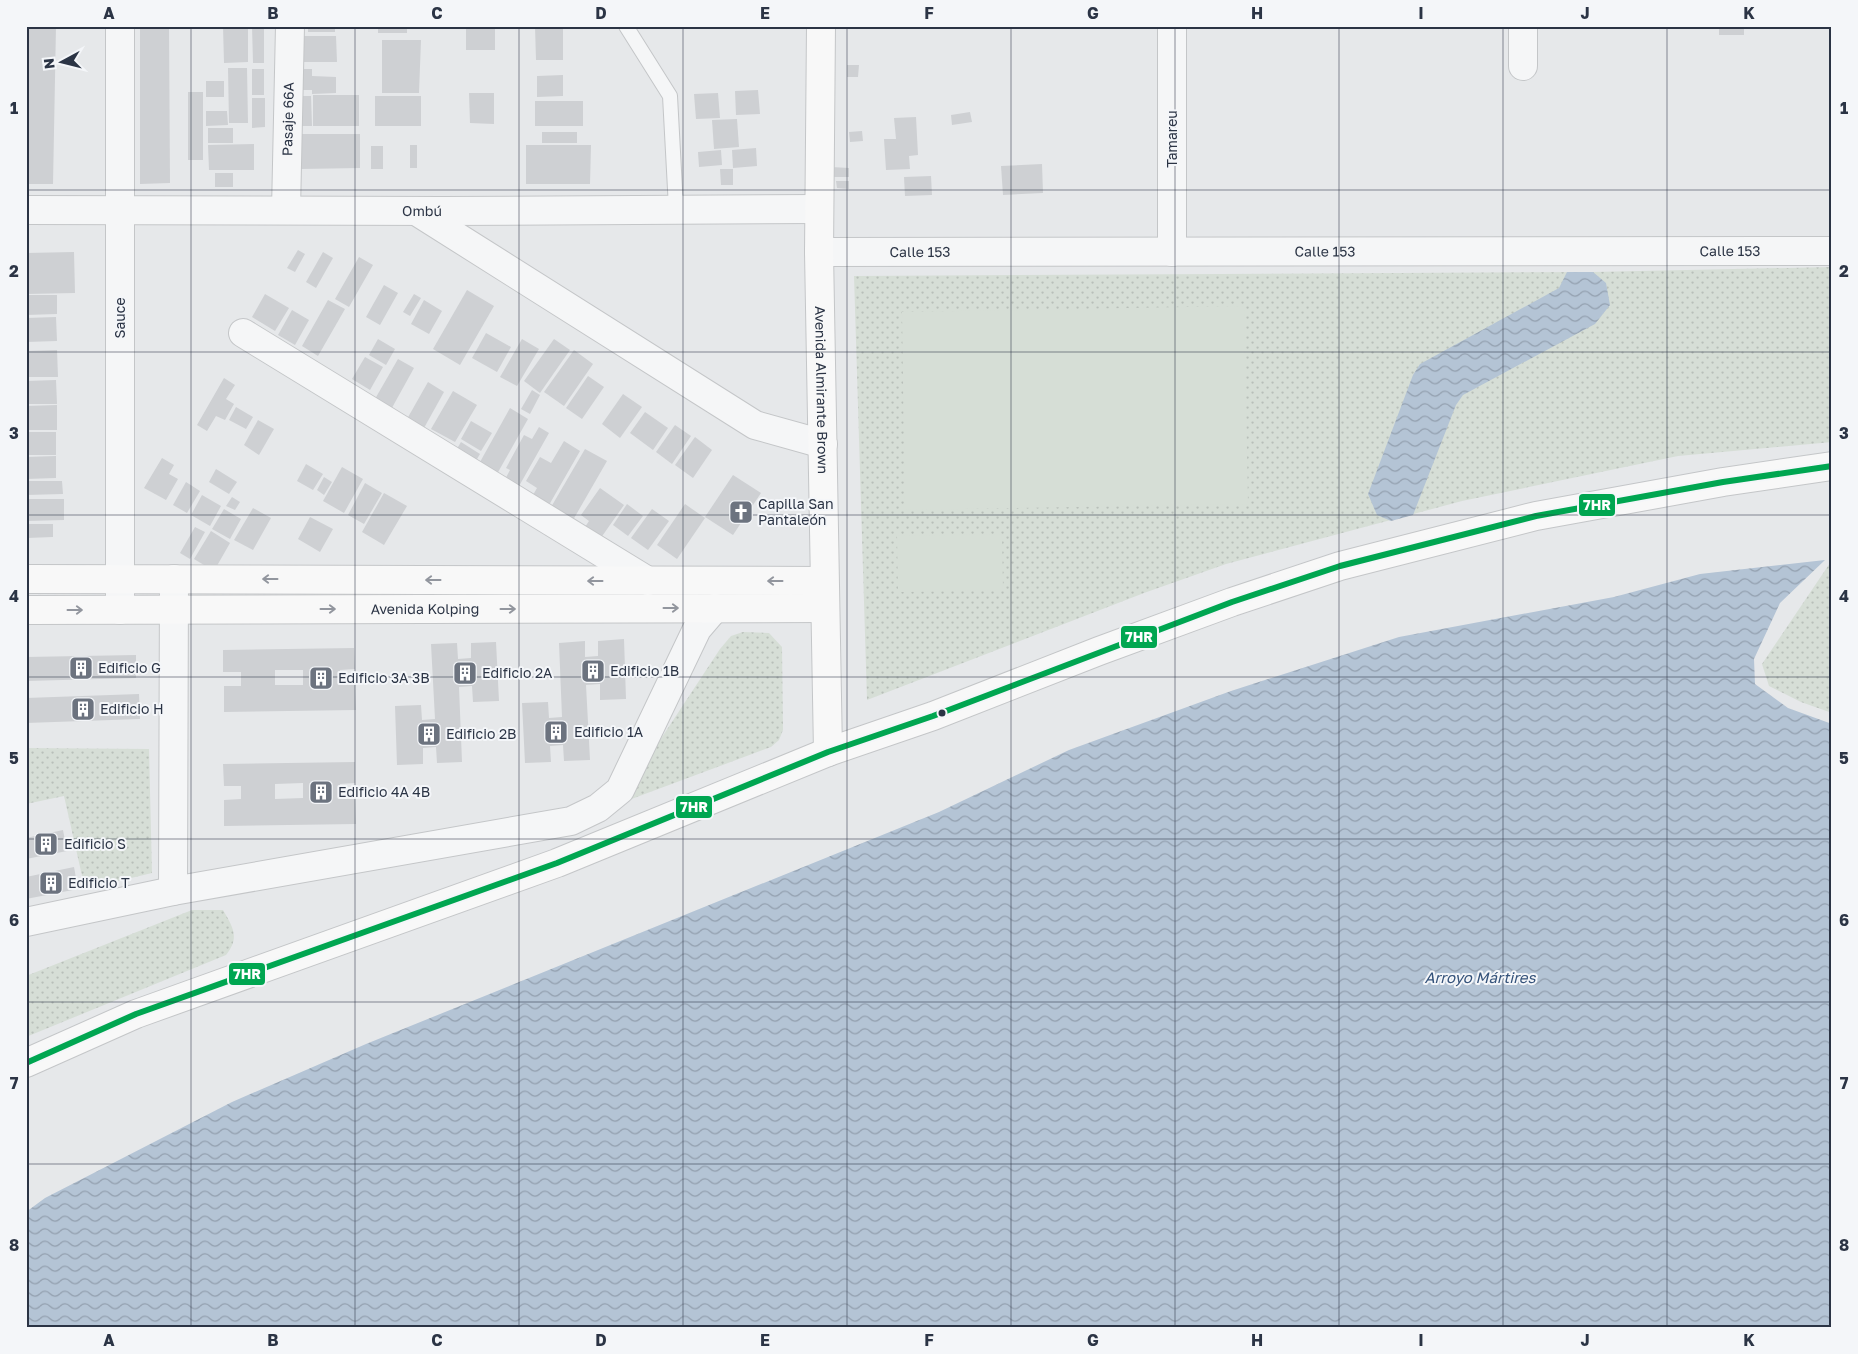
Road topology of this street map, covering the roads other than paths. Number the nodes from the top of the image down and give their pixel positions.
1 (120, 26) edge
2 (290, 26) edge
3 (626, 26) edge
4 (821, 26) edge
5 (1172, 26) edge
6 (1522, 26) edge
7 (1523, 66) dead end
8 (676, 208) junction
9 (820, 209) junction
10 (26, 210) edge
11 (120, 210) junction
12 (286, 210) junction
13 (416, 211) junction
14 (1832, 251) edge
15 (819, 252) junction
16 (1172, 252) junction
17 (243, 333) dead end
18 (823, 444) junction
19 (1832, 466) edge
20 (26, 579) edge
21 (120, 579) junction
22 (174, 579) junction
23 (824, 580) junction
24 (648, 581) junction
25 (715, 608) junction
26 (824, 608) junction
27 (26, 610) edge
28 (120, 610) junction
29 (174, 610) junction
30 (828, 752) junction
31 (173, 891) junction
32 (26, 922) edge
33 (52, 1052) junction
34 (26, 1063) edge
35 (26, 1073) edge

1 - 11 street, Sauce
2 - 12 street, Pasaje 66A
3 - 8 lane
4 - 9 main road, Avenida Almirante Brown
5 - 16 street, Tamareu
6 - 7 street
8 - 9 street, Ombú
8 - 13 street, Ombú
9 - 15 main road, Avenida Almirante Brown
10 - 11 street, Ombú
11 - 12 street, Ombú
11 - 21 street, Sauce
12 - 13 street, Ombú
13 - 18 street
14 - 16 street, Calle 153
15 - 16 street, Calle 153
15 - 18 main road, Avenida Almirante Brown
17 - 24 street
18 - 23 main road, Avenida Almirante Brown
19 - 30 main road
20 - 21 main road, Avenida Kolping
21 - 22 main road, Avenida Kolping
21 - 28 street, Sauce
24 -> 22 main road, Avenida Kolping
22 - 29 street
23 -> 24 main road, Avenida Kolping
23 - 26 main road, Avenida Almirante Brown
25 - 26 main road, Avenida Kolping
29 -> 25 main road, Avenida Kolping
25 - 31 street
26 - 30 main road, Avenida Almirante Brown
27 -> 28 main road, Avenida Kolping
28 - 29 main road, Avenida Kolping
29 - 31 street
30 - 33 main road
31 - 32 street
33 - 34 main road
33 - 35 main road

